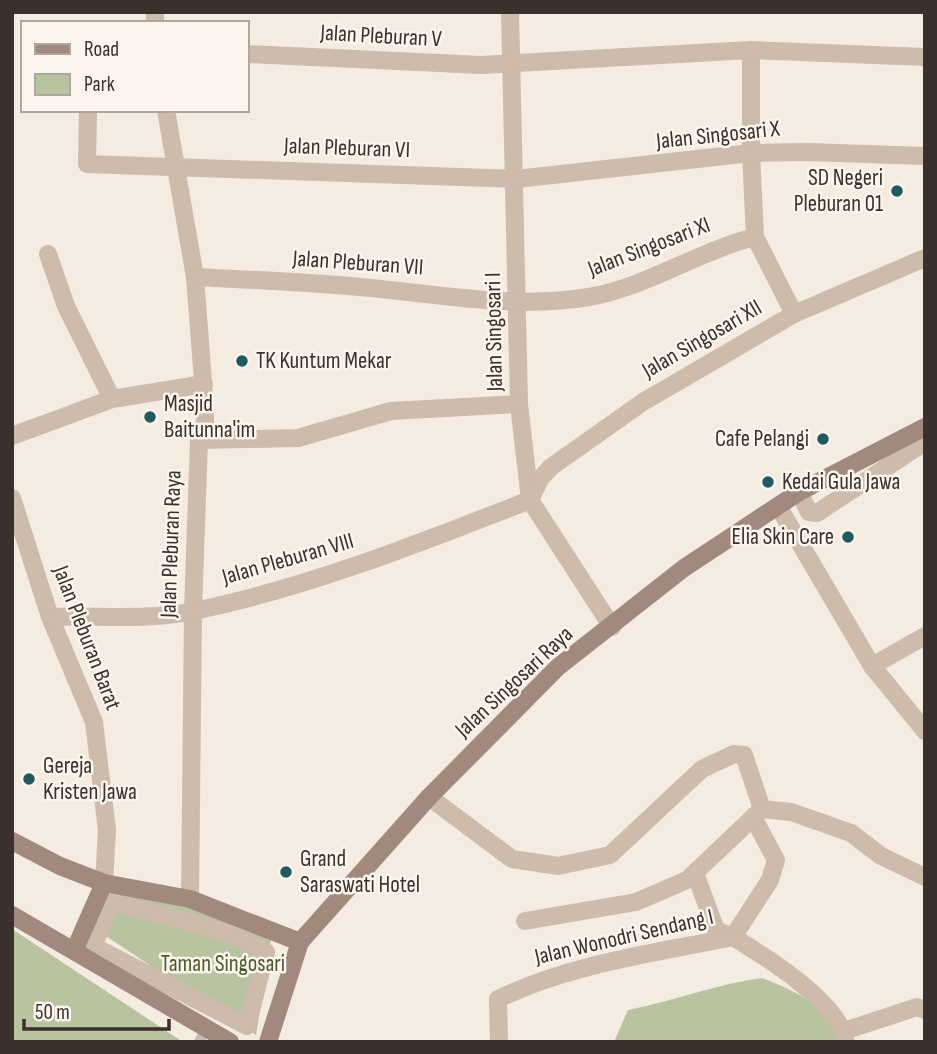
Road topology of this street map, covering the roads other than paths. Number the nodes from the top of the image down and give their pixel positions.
1 (510, 12) edge
2 (751, 50) junction
3 (248, 54) edge
4 (925, 57) edge
5 (512, 65) junction
6 (88, 112) edge
7 (166, 112) edge
8 (751, 153) junction
9 (925, 156) edge
10 (175, 166) junction
11 (516, 179) junction
12 (755, 237) junction
13 (48, 254) dead end
14 (925, 258) edge
15 (195, 277) junction
16 (517, 302) junction
17 (794, 314) junction
18 (204, 384) junction
19 (112, 399) junction
20 (519, 404) junction
21 (925, 428) edge
22 (12, 436) edge
23 (199, 440) junction
24 (925, 442) edge
25 (799, 492) junction
26 (12, 498) edge
27 (530, 500) junction
28 (778, 506) junction
29 (20, 554) edge
30 (193, 611) junction
31 (50, 617) junction
32 (612, 627) junction
33 (925, 636) edge
34 (872, 666) junction
35 (925, 731) edge
36 (429, 797) junction
37 (757, 813) junction
38 (14, 840) edge
39 (695, 873) junction
40 (925, 877) edge
41 (104, 883) junction
42 (190, 899) junction
43 (12, 915) edge
44 (524, 921) dead end
45 (733, 937) junction
46 (300, 942) junction
47 (75, 949) junction
48 (266, 952) joint
49 (925, 1010) edge
50 (203, 1034) edge
51 (845, 1036) edge
52 (267, 1041) edge
53 (230, 1042) edge
54 (499, 1042) edge

1 - 5 street, Jalan Singosari I
2 - 4 street, Jalan Pleburan V
2 - 5 street, Jalan Pleburan V
2 - 8 street
3 - 5 street, Jalan Pleburan V
5 - 11 street, Jalan Singosari I
6 - 10 street, Jalan Pleburan VI
7 - 10 street, Jalan Pleburan Raya
8 - 9 street, Jalan Singosari X
8 - 11 street, Jalan Singosari X
8 - 12 street
10 - 11 street, Jalan Pleburan VI
10 - 15 street, Jalan Pleburan Raya
11 - 16 street, Jalan Singosari I
12 - 16 street, Jalan Singosari XI
12 - 17 street
13 - 19 street
14 - 17 street, Jalan Singosari XII
15 - 16 street, Jalan Pleburan VII
15 - 18 street, Jalan Pleburan Raya
16 - 20 street, Jalan Singosari I
17 - 27 street, Jalan Singosari XII
18 - 19 street
18 - 23 street, Jalan Pleburan Raya
19 - 22 street
20 - 23 street
20 - 27 street, Jalan Singosari I
21 - 25 main road, Jalan Singosari Raya
23 - 30 street, Jalan Pleburan Raya
24 - 25 street
25 - 28 main road, Jalan Singosari Raya
26 - 29 street, Jalan Pleburan Barat
27 - 30 street, Jalan Pleburan VIII
27 - 32 street, Jalan Singosari I
28 - 32 main road, Jalan Singosari Raya
28 - 34 street
29 - 31 street, Jalan Pleburan Barat
30 - 31 street, Jalan Pleburan VIII
30 - 42 street, Jalan Pleburan Raya
31 - 41 street, Jalan Pleburan Barat
32 - 36 main road, Jalan Singosari Raya
33 - 34 street
34 - 35 street
36 - 37 street
36 - 46 main road, Jalan Singosari Raya
37 - 39 street
37 - 40 street
37 - 45 street
38 - 41 main road
39 - 44 street
39 - 45 street
41 - 42 main road
41 - 47 main road
42 - 46 main road
43 - 47 main road
45 - 51 street, Jalan Wonodri Sendang I
45 - 54 street, Jalan Wonodri Sendang I
46 - 52 main road, Jalan Singosari Raya
47 - 50 main road
48 - 48 street
49 - 51 street
50 - 53 main road

